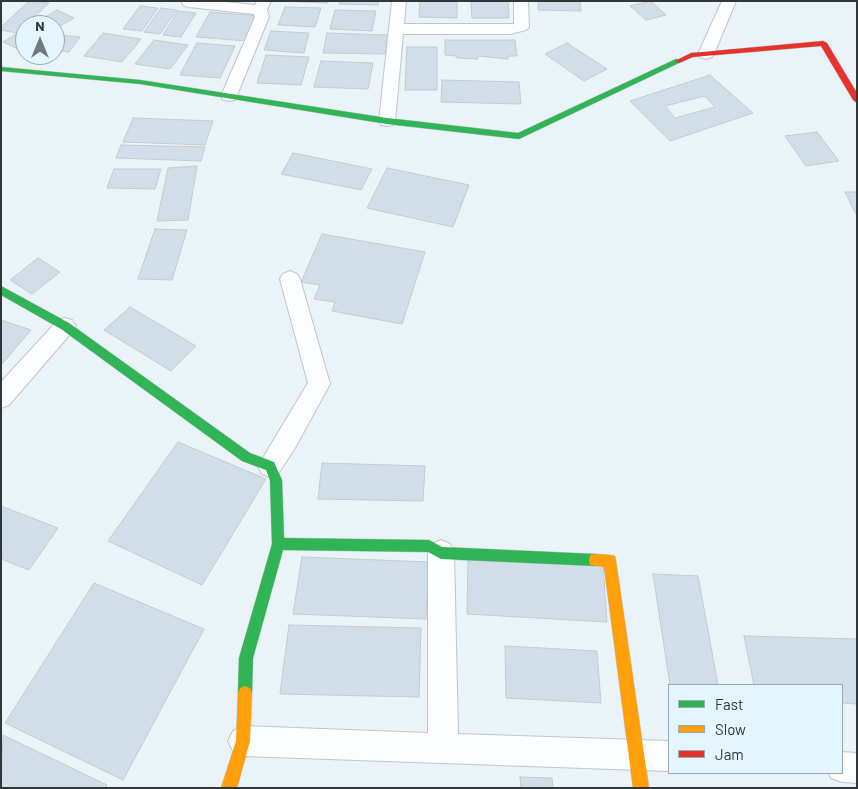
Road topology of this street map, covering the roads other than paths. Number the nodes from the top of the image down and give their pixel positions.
1 (399, 1) edge
2 (520, 1) edge
3 (729, 1) edge
4 (189, 3) dead end
5 (262, 6) edge
6 (396, 29) junction
7 (706, 54) junction
8 (1, 69) edge
9 (229, 96) junction
10 (857, 100) edge
11 (387, 122) junction
12 (290, 279) dead end
13 (1, 290) edge
14 (65, 326) junction
15 (1, 398) edge
16 (270, 466) junction
17 (278, 544) junction
18 (441, 553) junction
19 (242, 741) junction
20 (443, 749) junction
21 (638, 754) junction
22 (668, 756) edge
23 (843, 767) edge
24 (857, 768) edge
25 (229, 788) edge
26 (641, 788) edge

1 - 6 street
2 - 6 street
3 - 7 street
4 - 5 street
5 - 9 street
6 - 11 street
7 - 10 street
7 - 11 street
8 - 9 street
9 - 11 street
12 - 16 street
13 - 14 street
14 - 15 street
14 - 16 street
16 - 17 street
17 - 18 street
17 - 19 street
18 - 20 street
18 - 21 street
19 - 20 street
19 - 25 street
20 - 21 street
21 - 22 street
21 - 26 street
23 - 24 street

